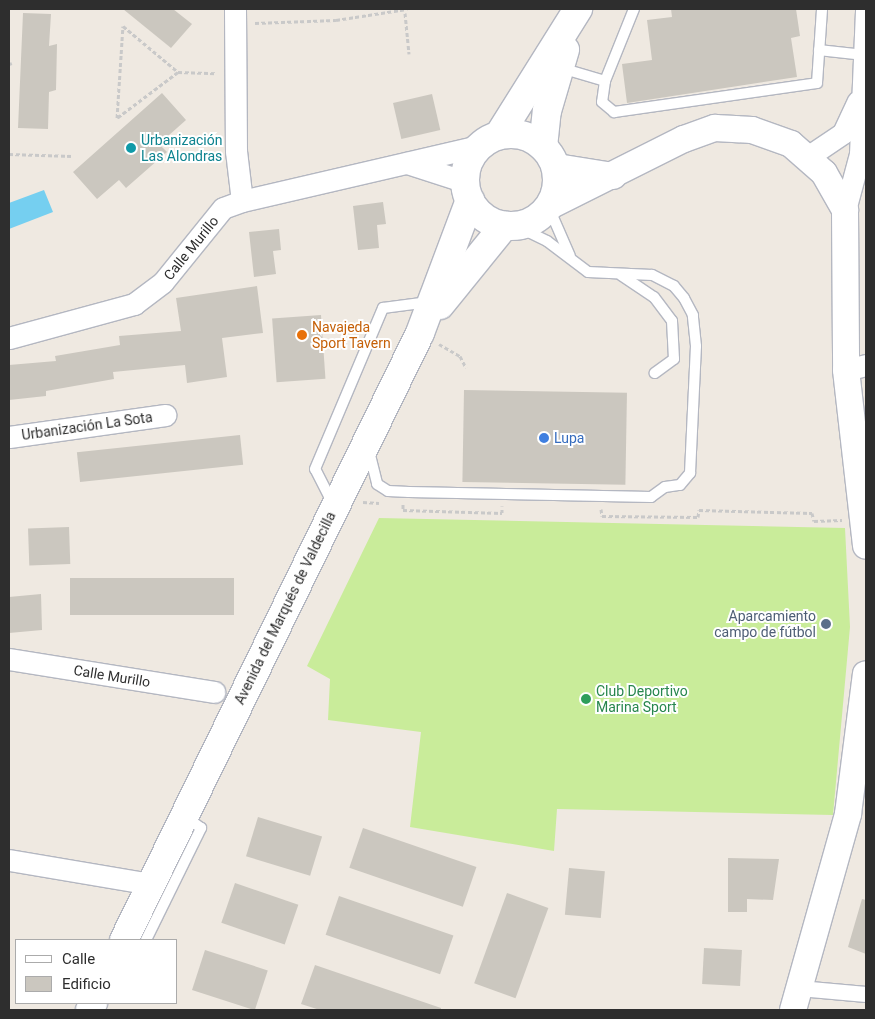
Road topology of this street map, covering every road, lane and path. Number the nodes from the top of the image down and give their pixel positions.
1 (634, 9) edge
2 (822, 9) edge
3 (866, 9) edge
4 (406, 11) edge
5 (235, 16) edge
6 (574, 18) edge
7 (820, 50) junction
8 (409, 54) dead end
9 (864, 55) junction
10 (560, 68) junction
11 (178, 72) junction
12 (235, 74) junction
13 (605, 81) junction
14 (862, 91) junction
15 (489, 140) junction
16 (9, 154) edge
17 (72, 156) dead end
18 (550, 157) junction
19 (806, 158) junction
20 (407, 163) junction
21 (854, 174) junction
22 (613, 176) junction
23 (830, 181) junction
24 (468, 191) junction
25 (242, 200) junction
26 (550, 207) junction
27 (844, 210) junction
28 (511, 226) junction
29 (571, 257) junction
30 (622, 275) junction
31 (432, 302) junction
32 (9, 338) edge
33 (429, 338) junction
34 (466, 368) dead end
35 (856, 368) edge
36 (655, 372) dead end
37 (166, 415) dead end
38 (9, 437) edge
39 (366, 440) junction
40 (861, 464) edge
41 (335, 507) junction
42 (866, 546) edge
43 (9, 659) edge
44 (866, 674) edge
45 (214, 692) dead end
46 (861, 777) edge
47 (184, 816) junction
48 (9, 860) edge
49 (151, 884) junction
50 (124, 939) edge
51 (146, 939) edge
52 (866, 994) edge
53 (796, 999) edge

1 - 13 lane
2 - 7 lane
3 - 9 street
4 - 5 path
4 - 8 path
5 - 12 street
6 - 10 main road
6 - 15 main road
7 - 9 lane
7 - 13 lane
9 - 14 street
10 - 13 lane
10 - 18 main road
11 - 11 path
11 - 12 path
12 - 25 street
14 - 19 street
14 - 21 street
15 - 18 main road
15 - 20 street, Calle Murillo
15 - 24 main road
16 - 17 path
18 - 22 street
18 - 26 main road
19 - 22 street
19 - 23 street
20 - 24 street
20 - 25 street, Calle Murillo
21 - 23 street
21 - 27 street
22 - 26 street
23 - 27 street
24 - 28 main road
24 - 31 main road, Avenida del Marqués de Valdecilla
25 - 32 street, Calle Murillo
26 - 28 main road
26 - 29 lane
27 - 35 street
28 - 29 lane
28 - 33 main road, Avenida del Marqués de Valdecilla
29 - 30 lane
30 - 36 lane
30 - 39 lane
31 - 33 main road, Avenida del Marqués de Valdecilla
31 - 41 lane
33 - 34 path
33 - 39 main road, Avenida del Marqués de Valdecilla
35 - 40 street
37 - 38 street, Urbanización La Sota
39 - 41 main road, Avenida del Marqués de Valdecilla
40 - 42 street
41 - 47 main road, Avenida del Marqués de Valdecilla
43 - 45 street, Calle Murillo
44 - 46 street
46 - 53 street
47 - 49 main road, Avenida del Marqués de Valdecilla
47 - 51 lane
48 - 49 street
49 - 50 main road, Avenida del Marqués de Valdecilla
52 - 53 street

